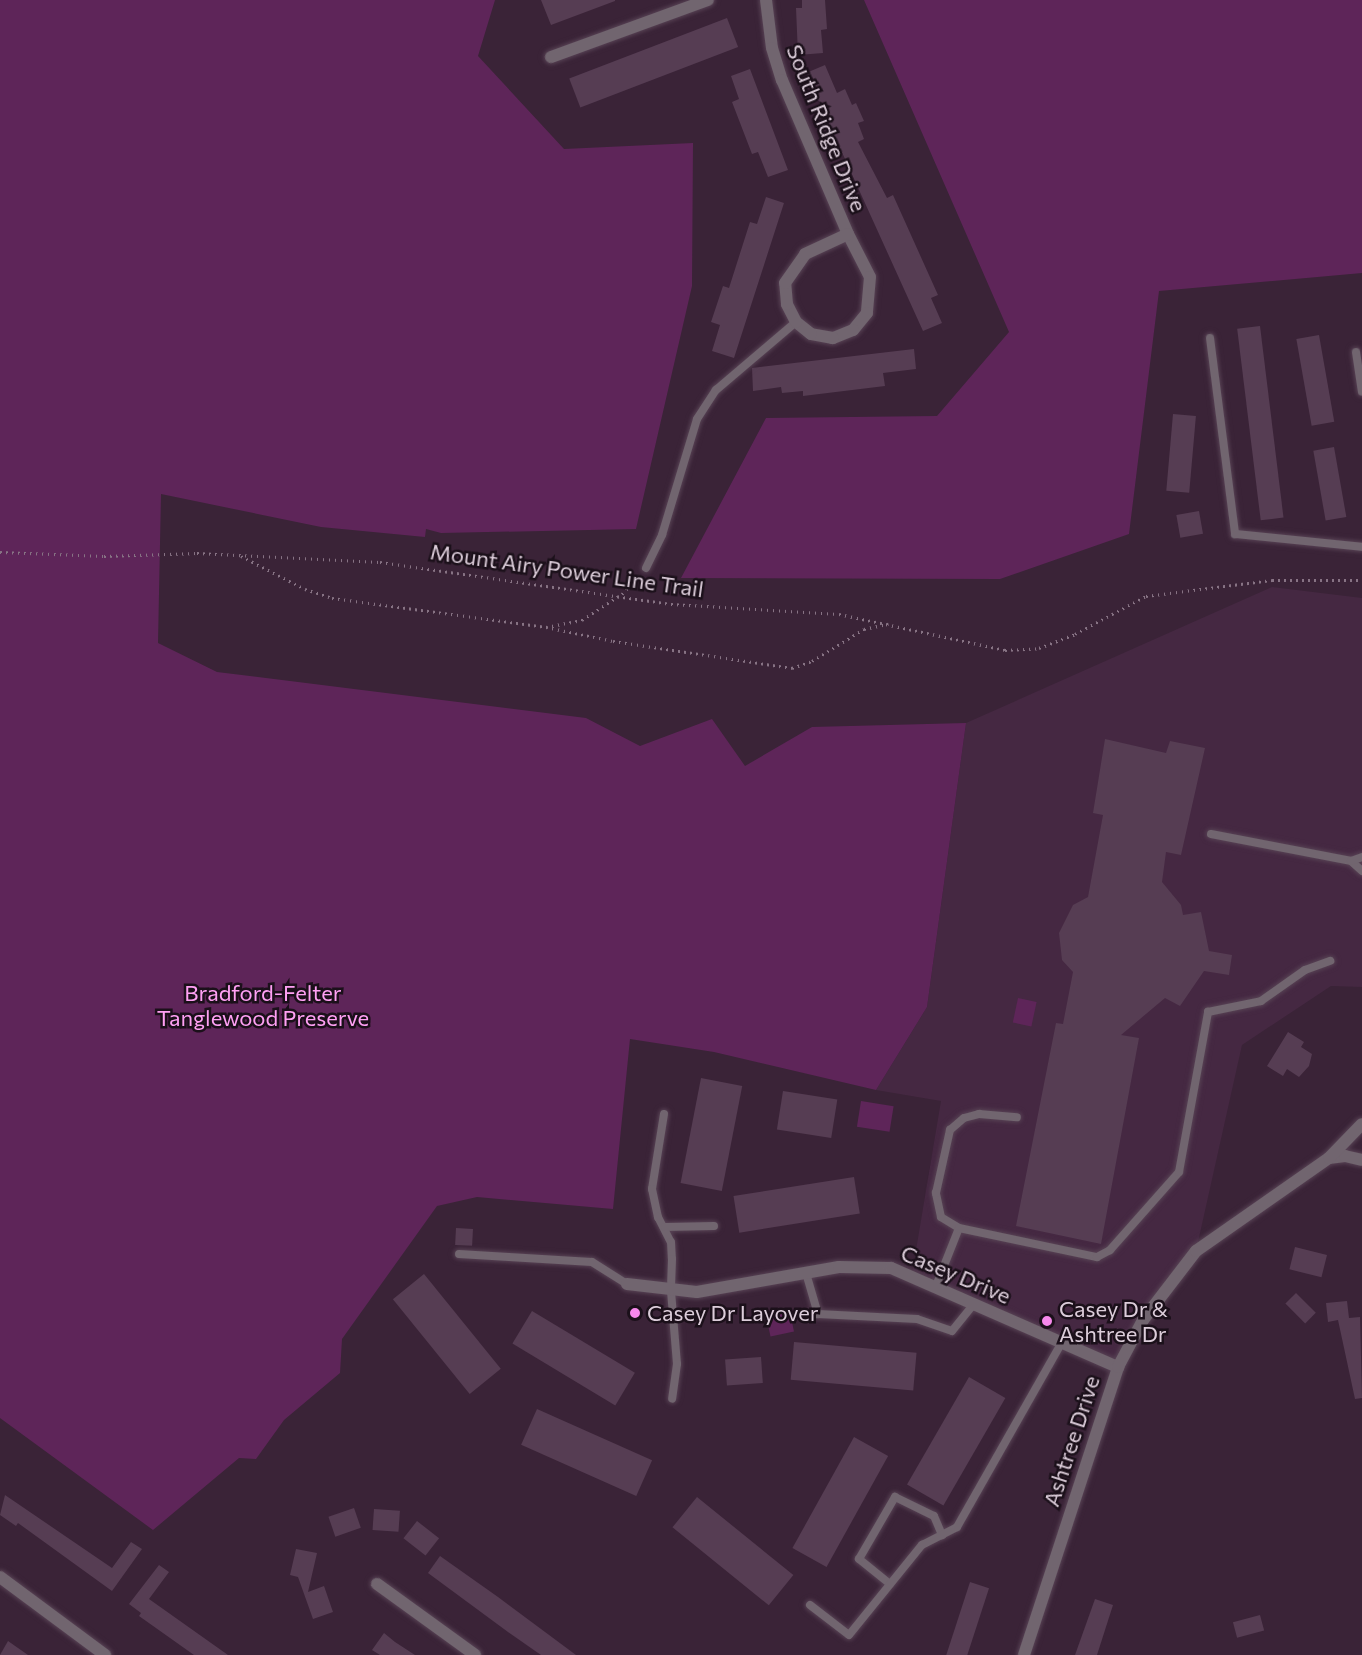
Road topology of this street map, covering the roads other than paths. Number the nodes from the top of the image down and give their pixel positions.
1 (708, 0) edge
2 (766, 0) edge
3 (551, 57) dead end
4 (848, 234) junction
5 (796, 322) junction
6 (1210, 338) dead end
7 (1356, 352) dead end
8 (1362, 392) edge
9 (1362, 547) edge
10 (646, 568) road end
11 (1211, 834) dead end
12 (1362, 857) edge
13 (1351, 861) junction
14 (1362, 871) edge
15 (1330, 961) dead end
16 (664, 1114) dead end
17 (1017, 1117) dead end
18 (1362, 1124) edge
19 (1329, 1158) junction
20 (1362, 1160) edge
21 (714, 1226) dead end
22 (665, 1227) junction
23 (959, 1228) junction
24 (459, 1254) dead end
25 (806, 1273) junction
26 (627, 1284) joint
27 (936, 1286) junction
28 (670, 1290) junction
29 (975, 1303) junction
30 (1062, 1342) junction
31 (1118, 1367) junction
32 (672, 1399) dead end
33 (942, 1535) junction
34 (0, 1576) edge
35 (377, 1584) dead end
36 (890, 1584) junction
37 (810, 1605) dead end
38 (105, 1655) edge
39 (476, 1655) edge
40 (1024, 1655) edge

1 - 3 street
2 - 4 street, South Ridge Drive
4 - 5 street, South Ridge Drive
4 - 5 street, South Ridge Drive
5 - 10 lane
6 - 9 lane
7 - 8 lane
11 - 13 lane
12 - 13 lane
13 - 14 lane
15 - 23 lane
16 - 22 lane
17 - 23 lane
18 - 19 street, Ashtree Drive
19 - 20 street
19 - 31 street, Ashtree Drive
21 - 22 lane
22 - 28 lane
23 - 27 lane
24 - 26 lane
25 - 27 street, Casey Drive
25 - 28 street, Casey Drive
25 - 29 lane
26 - 28 street, Casey Drive
27 - 29 street, Casey Drive
28 - 32 lane
29 - 30 street, Casey Drive
30 - 31 street, Casey Drive
30 - 33 lane
31 - 40 street, Ashtree Drive
33 - 36 lane
33 - 36 lane
34 - 38 street
35 - 39 street
36 - 37 lane

